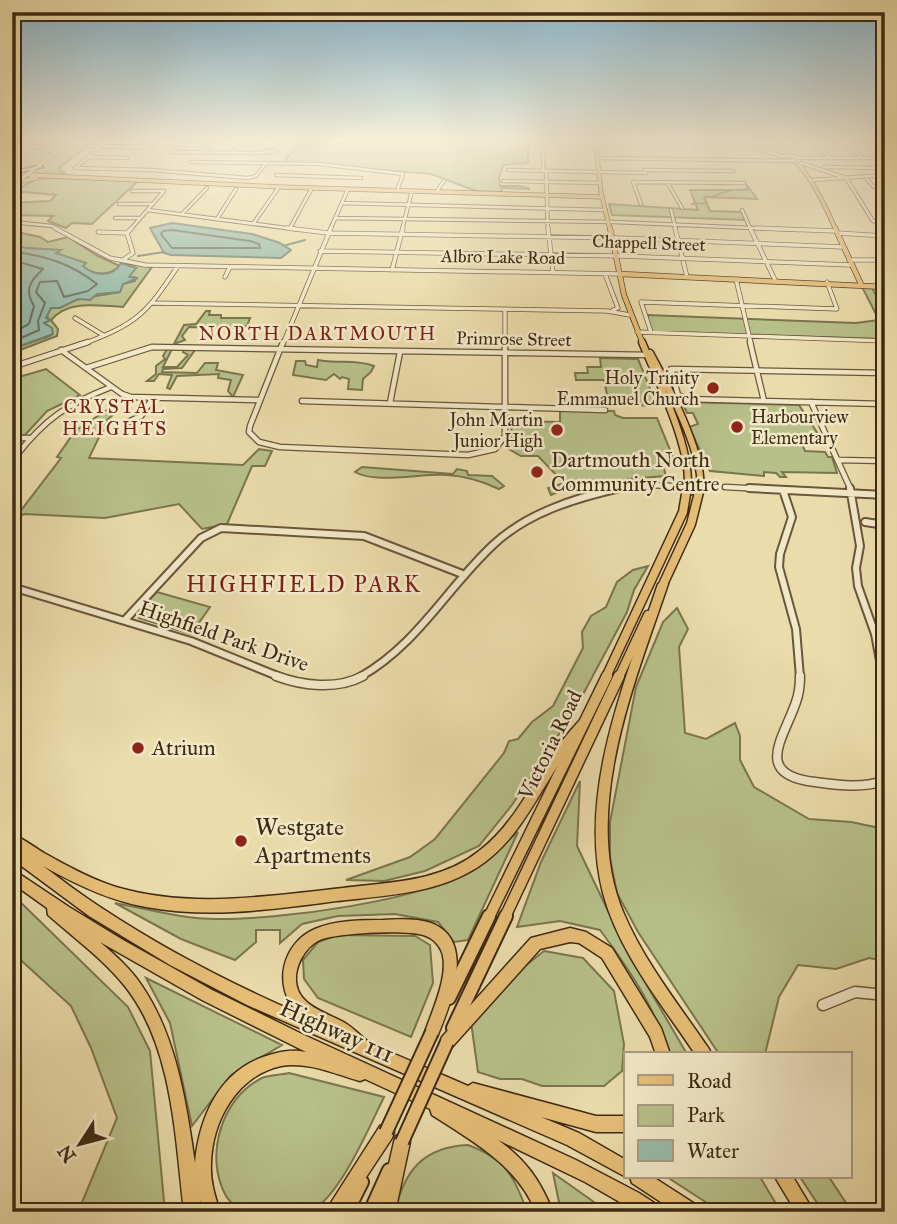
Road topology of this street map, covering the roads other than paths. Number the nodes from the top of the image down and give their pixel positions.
1 (159, 197) edge
2 (198, 197) edge
3 (231, 197) edge
4 (272, 197) edge
5 (307, 197) edge
6 (345, 197) edge
7 (410, 197) edge
8 (547, 197) edge
9 (603, 197) edge
10 (638, 197) edge
11 (676, 197) edge
12 (821, 197) edge
13 (859, 197) edge
14 (342, 203) junction
15 (119, 204) dead end
16 (153, 204) junction
17 (408, 204) junction
18 (641, 204) dead end
19 (547, 208) junction
20 (682, 208) dead end
21 (148, 210) junction
22 (606, 210) junction
23 (671, 210) dead end
24 (742, 210) dead end
25 (182, 214) junction
26 (115, 218) dead end
27 (140, 218) junction
28 (335, 218) junction
29 (217, 219) junction
30 (405, 219) junction
31 (12, 222) edge
32 (609, 222) junction
33 (253, 223) junction
34 (547, 223) junction
35 (885, 223) edge
36 (673, 224) junction
37 (749, 227) junction
38 (290, 228) junction
39 (98, 232) dead end
40 (836, 232) junction
41 (127, 233) junction
42 (328, 233) junction
43 (401, 234) junction
44 (885, 236) edge
45 (550, 237) junction
46 (613, 238) junction
47 (677, 241) junction
48 (757, 243) junction
49 (844, 247) junction
50 (320, 251) junction
51 (396, 252) junction
52 (551, 254) junction
53 (617, 256) junction
54 (682, 258) junction
55 (885, 260) edge
56 (122, 261) junction
57 (765, 261) junction
58 (850, 262) junction
59 (178, 266) junction
60 (230, 267) junction
61 (312, 269) junction
62 (392, 270) junction
63 (553, 272) junction
64 (605, 274) junction
65 (225, 277) dead end
66 (687, 277) junction
67 (623, 279) junction
68 (736, 279) junction
69 (775, 280) junction
70 (827, 282) junction
71 (862, 284) junction
72 (885, 287) edge
73 (152, 303) junction
74 (298, 305) junction
75 (744, 306) junction
76 (505, 309) junction
77 (607, 311) junction
78 (630, 315) junction
79 (75, 318) dead end
80 (639, 332) junction
81 (651, 332) junction
82 (103, 335) junction
83 (750, 336) junction
84 (885, 341) edge
85 (281, 349) junction
86 (61, 350) junction
87 (400, 352) junction
88 (507, 353) junction
89 (649, 356) junction
90 (12, 367) edge
91 (86, 368) junction
92 (757, 371) junction
93 (885, 373) edge
94 (111, 387) junction
95 (153, 398) junction
96 (260, 400) junction
97 (302, 401) dead end
98 (764, 401) junction
99 (811, 402) junction
100 (390, 403) junction
101 (882, 404) edge
102 (506, 406) junction
103 (605, 410) dead end
104 (885, 412) edge
105 (128, 422) dead end
106 (12, 438) edge
107 (29, 438) junction
108 (16, 456) dead end
109 (839, 460) junction
110 (885, 461) edge
111 (725, 487) dead end
112 (694, 489) junction
113 (783, 490) junction
114 (852, 494) junction
115 (885, 495) edge
116 (865, 522) dead end
117 (885, 525) edge
118 (465, 575) junction
119 (663, 584) junction
120 (12, 587) edge
121 (125, 620) junction
122 (885, 690) edge
123 (583, 724) junction
124 (885, 780) edge
125 (12, 840) edge
126 (12, 851) edge
127 (12, 875) edge
128 (35, 893) junction
129 (885, 995) edge
130 (823, 1005) dead end
131 (432, 1032) junction
132 (447, 1042) junction
133 (662, 1052) edge
134 (703, 1052) edge
135 (372, 1054) junction
136 (382, 1078) junction
137 (452, 1088) junction
138 (415, 1093) junction
139 (624, 1124) edge
140 (386, 1132) junction
141 (402, 1142) junction
142 (624, 1168) edge
143 (640, 1178) edge
144 (784, 1178) edge
145 (192, 1212) edge
146 (212, 1212) edge
147 (333, 1212) edge
148 (347, 1212) edge
149 (370, 1212) edge
150 (386, 1212) edge
151 (545, 1212) edge
152 (653, 1212) edge
153 (692, 1212) edge
154 (806, 1212) edge

1 - 16 street
2 - 25 street
3 - 29 street
4 - 33 street
5 - 38 street
6 - 14 street
7 - 17 street
8 - 19 street
9 - 22 main road, Victoria Road
10 - 18 street
11 - 20 street
12 - 40 main road
13 - 35 street
14 - 17 street
14 - 28 street
15 - 16 street
16 - 21 street
17 - 19 street
17 - 30 street
19 - 22 street
19 - 34 street
21 - 25 street
21 - 27 street
22 - 32 main road, Victoria Road
23 - 36 street
24 - 37 street
25 - 29 street
26 - 27 street
27 - 41 street
28 - 30 street
28 - 42 street
29 - 33 street
30 - 34 street
30 - 43 street
31 - 56 street, Albro Lake Road
32 - 34 street
32 - 36 street
32 - 46 main road, Victoria Road
33 - 38 street
34 - 45 street
36 - 37 street
36 - 47 street
37 - 40 street
37 - 48 street
38 - 42 street
39 - 41 street
40 - 44 street
40 - 49 main road
41 - 56 street
42 - 43 street
42 - 50 street
43 - 45 street
43 - 51 street
45 - 46 street
45 - 52 street
46 - 47 street
46 - 53 main road, Victoria Road
47 - 48 street
47 - 54 street
48 - 49 street
48 - 57 street
49 - 58 main road
50 - 51 street, Chappell Street
50 - 61 street
51 - 52 street, Chappell Street
51 - 62 street
52 - 53 street, Chappell Street
52 - 63 street
53 - 54 street, Chappell Street
53 - 67 main road, Victoria Road
54 - 57 street, Chappell Street
54 - 66 street
55 - 58 street, Chappell Street
56 - 59 street, Albro Lake Road
57 - 58 street, Chappell Street
57 - 69 street
58 - 71 main road
59 - 60 street, Albro Lake Road
59 - 73 street
60 - 61 street, Albro Lake Road
60 - 65 street
61 - 62 street, Albro Lake Road
61 - 74 street
62 - 63 street, Albro Lake Road
63 - 64 street, Albro Lake Road
64 - 67 street, Albro Lake Road
64 - 77 street
66 - 67 main road, Albro Lake Road
66 - 68 main road, Albro Lake Road
67 - 78 main road, Victoria Road
67 - 80 main road, Victoria Road
68 - 69 main road, Albro Lake Road
68 - 75 street
69 - 70 main road, Albro Lake Road
70 - 71 main road, Albro Lake Road
70 - 75 street
71 - 72 main road, Albro Lake Road
73 - 74 street
73 - 82 street
74 - 76 street
74 - 85 street
75 - 81 street
75 - 83 street
76 - 77 street
76 - 88 street
77 - 78 street
78 - 80 main road, Victoria Road
79 - 82 street
80 - 81 street
80 - 89 main road, Victoria Road
81 - 83 street
82 - 86 street
83 - 84 street
83 - 92 street
85 - 87 street, Primrose Street
85 - 91 street, Primrose Street
85 - 96 street
86 - 90 street
86 - 91 street
87 - 88 street, Primrose Street
87 - 100 street
88 - 89 street, Primrose Street
88 - 102 street
89 - 112 main road, Victoria Road
89 - 112 main road, Victoria Road
91 - 94 street
92 - 93 street
92 - 98 street
92 - 98 street
94 - 95 street
94 - 107 street
95 - 96 street
95 - 105 street
96 - 102 street
97 - 100 street
98 - 99 street
99 - 101 street
99 - 109 street
100 - 102 street
101 - 104 street
102 - 103 street
106 - 107 street
107 - 108 street
109 - 110 street
109 - 114 street
111 - 113 street
112 - 118 street, Highfield Park Drive
112 - 119 main road, Victoria Road
112 - 123 main road, Victoria Road
113 - 114 street
113 - 124 street
114 - 115 street
114 - 122 street
116 - 117 street
118 - 121 street
118 - 121 street, Highfield Park Drive
119 - 132 main road, Victoria Road
119 - 134 highway
120 - 121 street, Highfield Park Drive
123 - 125 highway
123 - 131 main road, Victoria Road
126 - 135 highway, Highway 111
127 - 128 highway, Highway 111
128 - 136 highway, Highway 111
128 - 145 highway
129 - 130 street
131 - 135 highway
131 - 140 main road, Victoria Road, bridge
132 - 133 highway
132 - 141 main road, Victoria Road, bridge
135 - 137 highway, Highway 111
136 - 138 highway, Highway 111
136 - 146 highway
137 - 139 highway
137 - 142 highway, Highway 111
138 - 151 highway
138 - 152 highway, Highway 111
140 - 147 highway
140 - 148 main road, Victoria Road
141 - 149 main road, Victoria Road
141 - 150 highway
143 - 153 highway
144 - 154 highway

